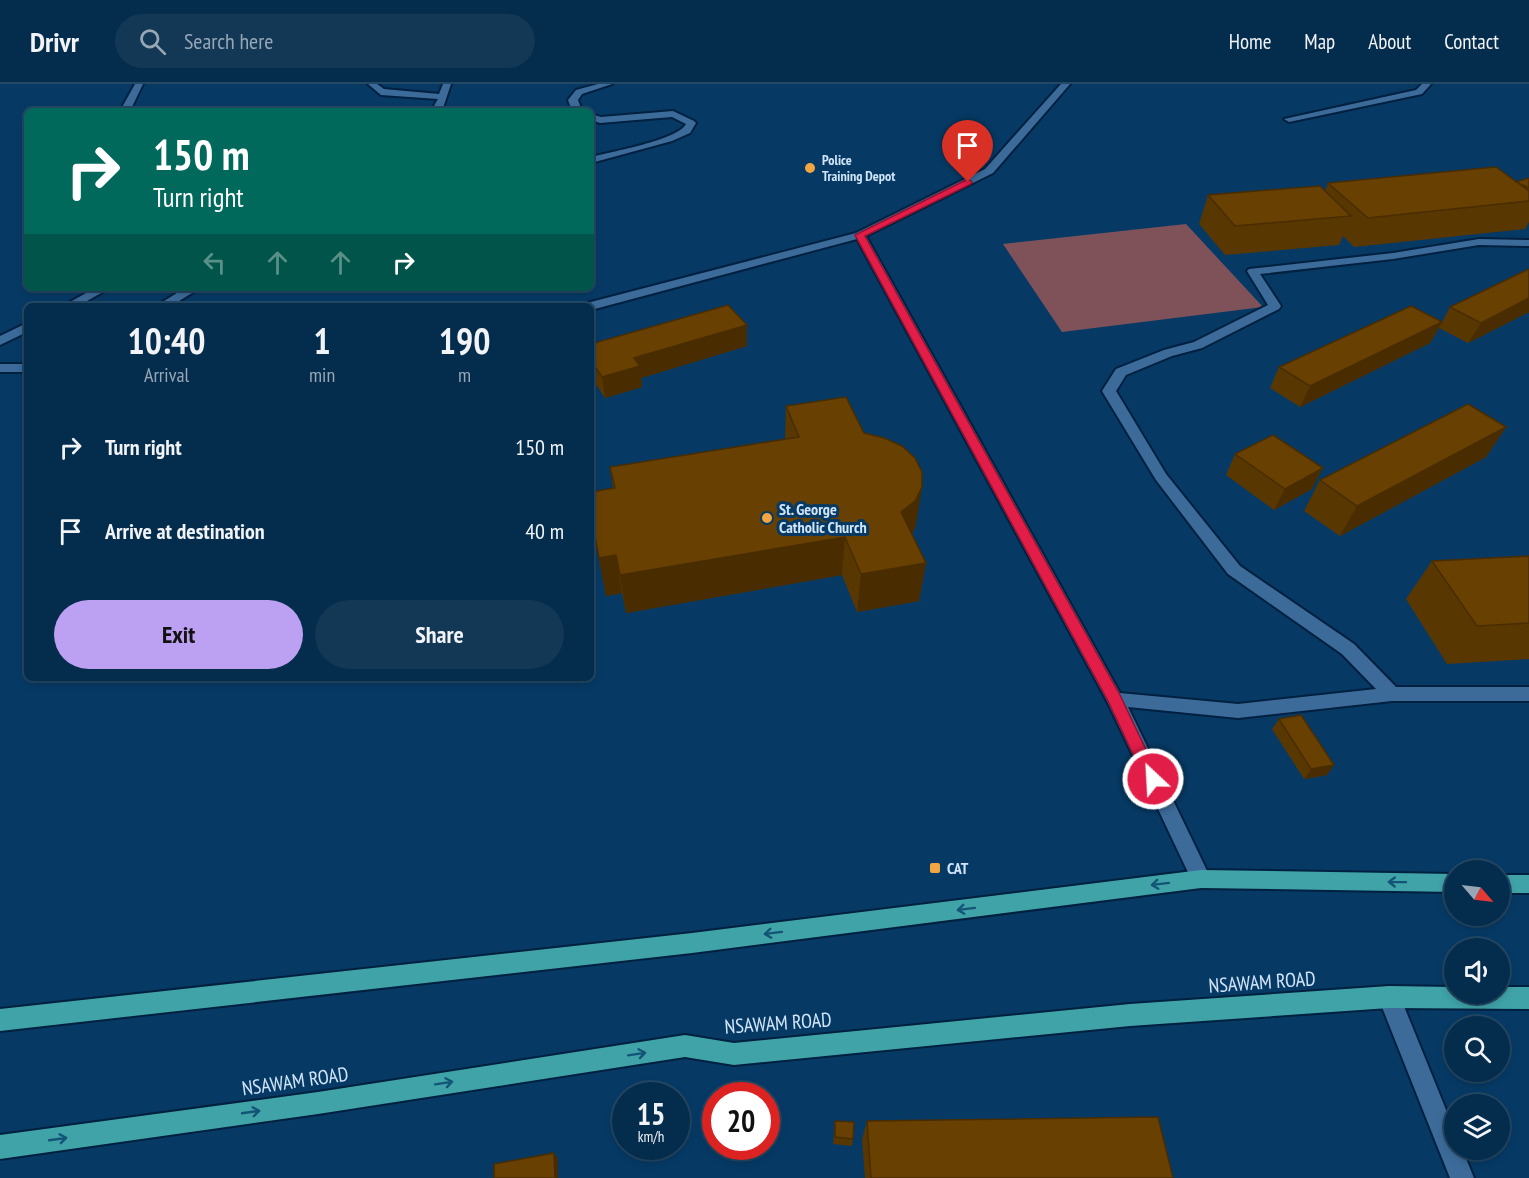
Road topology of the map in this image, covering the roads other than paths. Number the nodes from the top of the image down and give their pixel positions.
1 (139, 84) edge
2 (372, 84) edge
3 (447, 84) edge
4 (608, 84) edge
5 (1066, 84) edge
6 (1427, 84) edge
7 (443, 97) junction
8 (127, 108) edge
9 (438, 108) edge
10 (574, 108) edge
11 (594, 118) edge
12 (1289, 119) dead end
13 (594, 159) edge
14 (860, 235) junction
15 (1529, 243) edge
16 (98, 291) edge
17 (189, 291) edge
18 (75, 303) edge
19 (167, 303) edge
20 (594, 305) edge
21 (24, 329) edge
22 (0, 341) edge
23 (0, 368) edge
24 (24, 368) edge
25 (1392, 694) junction
26 (1529, 694) edge
27 (1115, 699) junction
28 (1200, 879) junction
29 (1444, 883) edge
30 (1510, 884) edge
31 (1529, 884) edge
32 (1389, 997) junction
33 (1529, 998) edge
34 (0, 1020) edge
35 (0, 1147) edge
36 (1462, 1178) edge

1 - 8 street
2 - 7 street
3 - 7 street
4 - 10 street
5 - 14 street
6 - 12 street
7 - 9 street
11 - 13 street
14 - 20 street
14 - 27 street
15 - 25 street
16 - 18 street
17 - 19 street
21 - 22 street
23 - 24 street
25 - 26 street
25 - 27 street
27 - 28 street
29 -> 28 highway
28 -> 34 highway
30 - 31 highway
32 - 33 highway, NSAWAM ROAD
35 -> 32 highway, NSAWAM ROAD
32 - 36 street

